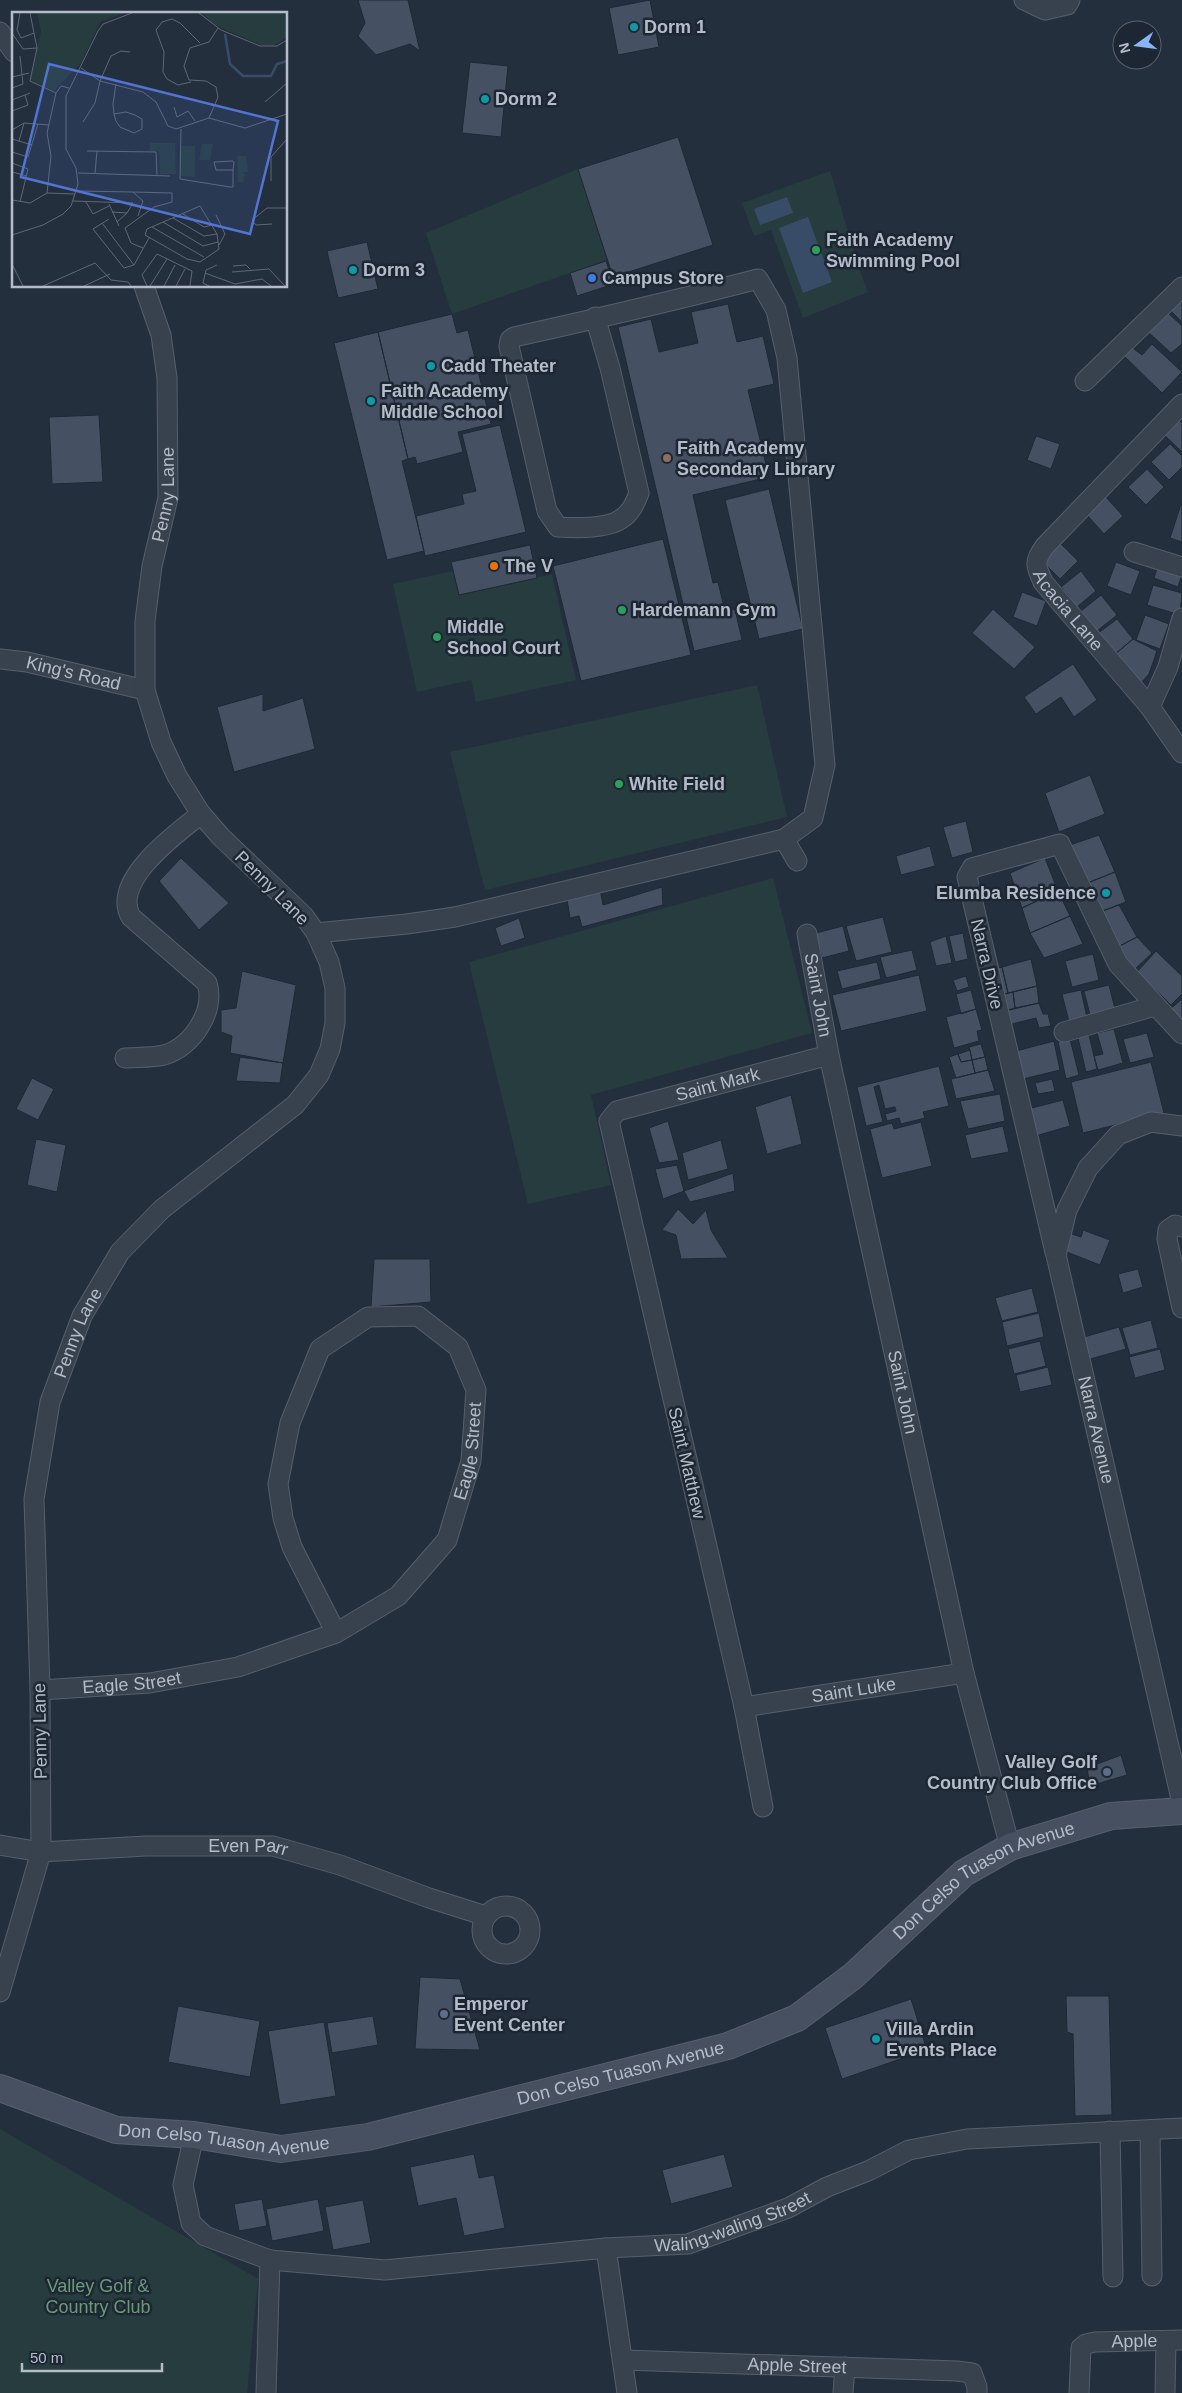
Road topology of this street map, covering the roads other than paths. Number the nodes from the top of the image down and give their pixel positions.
1 (1024, 0) edge
2 (1070, 0) edge
3 (0, 32) edge
4 (12, 49) edge
5 (1182, 286) edge
6 (145, 288) edge
7 (595, 318) junction
8 (1085, 380) dead end
9 (1182, 404) edge
10 (1134, 552) dead end
11 (1182, 567) edge
12 (1182, 618) edge
13 (0, 659) edge
14 (146, 690) junction
15 (1150, 707) junction
16 (1182, 753) edge
17 (201, 814) junction
18 (784, 839) junction
19 (797, 861) dead end
20 (316, 932) junction
21 (807, 934) dead end
22 (1155, 1006) junction
23 (1064, 1032) dead end
24 (1182, 1034) edge
25 (829, 1055) junction
26 (125, 1058) dead end
27 (609, 1120) joint
28 (1182, 1126) edge
29 (1182, 1227) edge
30 (1056, 1255) junction
31 (1182, 1308) edge
32 (336, 1633) junction
33 (964, 1672) junction
34 (40, 1690) junction
35 (744, 1707) junction
36 (1182, 1803) edge
37 (763, 1807) dead end
38 (1182, 1811) edge
39 (0, 1845) edge
40 (1010, 1847) junction
41 (42, 1852) junction
42 (486, 1916) dead end
43 (0, 1992) edge
44 (0, 2088) edge
45 (1182, 2128) edge
46 (1150, 2130) junction
47 (1110, 2131) junction
48 (194, 2136) junction
49 (606, 2248) junction
50 (270, 2260) junction
51 (1152, 2276) dead end
52 (1112, 2277) dead end
53 (1174, 2341) edge
54 (623, 2360) junction
55 (845, 2368) junction
56 (266, 2393) edge
57 (628, 2393) edge
58 (843, 2393) edge
59 (977, 2393) edge
60 (1079, 2393) edge
61 (1165, 2393) edge

1 - 2 street
3 - 4 street
5 - 8 street
6 - 14 street, Penny Lane
7 - 7 street
7 - 18 street
9 - 15 street, Acacia Lane
10 - 11 street
12 - 15 street
13 - 14 street, King's Road
14 - 17 street, Penny Lane
15 - 16 street, Acacia Lane
17 - 20 street, Penny Lane
17 - 26 street
18 - 19 street
18 - 20 street
20 - 34 street, Penny Lane
21 - 25 street, Saint John
22 - 23 street
22 - 24 street, Narra Drive
22 - 30 street, Narra Drive
25 - 27 street, Saint Mark
25 - 33 street, Saint John
27 - 35 street, Saint Matthew
28 - 30 street, Narra Avenue
29 - 31 street
30 - 36 street, Narra Avenue
32 - 32 street, Eagle Street
32 - 34 street, Eagle Street
33 - 35 street, Saint Luke
33 - 40 street, Saint John
34 - 41 street, Penny Lane
35 - 37 street, Saint Matthew
38 - 40 street, Don Celso Tuason Avenue
39 - 41 street, Even Parr
40 - 48 street, Don Celso Tuason Avenue
41 - 42 street, Even Parr
41 - 43 street, Penny Lane
44 - 48 street, Don Celso Tuason Avenue
45 - 46 street, Waling-waling Street
46 - 47 street, Waling-waling Street
46 - 51 street
47 - 49 street, Waling-waling Street
47 - 52 street
48 - 50 street, Waling-waling Street
49 - 50 street, Waling-waling Street
49 - 54 street
50 - 56 street
53 - 60 street, Apple
53 - 61 street
54 - 55 street, Apple Street
54 - 57 street
55 - 58 street
55 - 59 street, Apple Street

